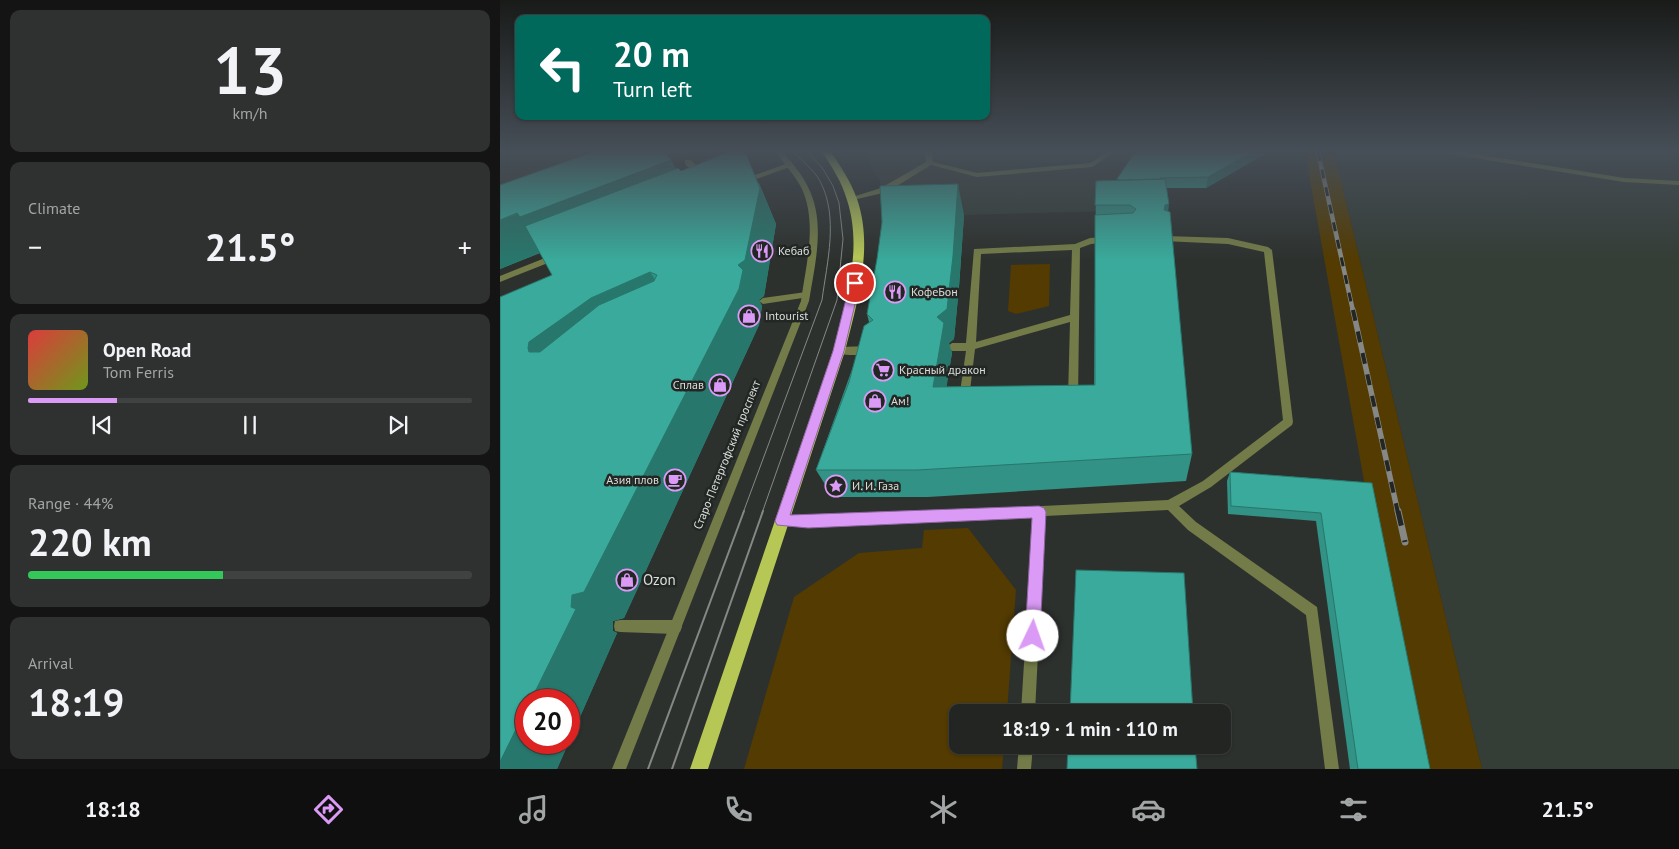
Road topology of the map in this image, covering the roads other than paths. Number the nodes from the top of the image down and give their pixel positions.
1 (805, 188) edge
2 (849, 188) edge
3 (888, 188) edge
4 (853, 198) junction
5 (1166, 239) edge
6 (1119, 240) edge
7 (1076, 247) junction
8 (563, 254) edge
9 (500, 279) edge
10 (806, 295) junction
11 (763, 301) dead end
12 (1074, 317) junction
13 (971, 347) junction
14 (952, 348) dead end
15 (876, 350) edge
16 (838, 351) junction
17 (974, 399) edge
18 (1063, 399) edge
19 (1170, 505) junction
20 (1039, 512) junction
21 (781, 521) junction
22 (620, 626) dead end
23 (675, 627) junction
24 (1028, 704) edge
25 (1025, 754) edge
26 (619, 769) edge
27 (699, 769) edge
28 (1024, 769) edge
29 (1332, 769) edge

1 - 10 street, Старо-Петергофский проспект
2 - 4 main road
3 - 4 street
4 - 16 main road
5 - 19 street
6 - 7 street
7 - 12 street
7 - 13 street
8 - 9 street
10 - 11 street
10 - 23 street, Старо-Петергофский проспект
12 - 13 street
12 - 18 street
13 - 14 street
13 - 17 street
15 - 16 street
16 - 21 main road
19 - 20 street
19 - 29 street
20 - 21 street
20 - 24 street
21 - 27 main road
22 - 23 street
23 - 26 street, Старо-Петергофский проспект
25 - 28 street

